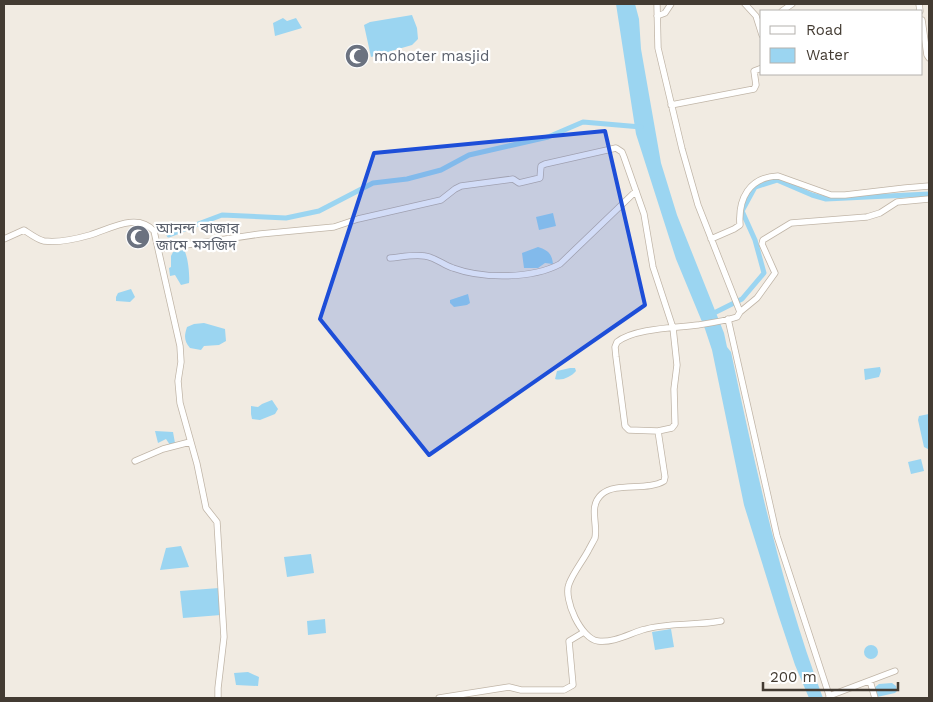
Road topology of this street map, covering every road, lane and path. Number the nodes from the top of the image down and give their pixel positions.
1 (656, 4) edge
2 (671, 4) edge
3 (745, 4) edge
4 (657, 16) junction
5 (923, 27) edge
6 (760, 29) edge
7 (929, 58) edge
8 (760, 69) edge
9 (671, 106) junction
10 (929, 186) edge
11 (636, 191) junction
12 (929, 199) edge
13 (4, 239) edge
14 (711, 239) junction
15 (159, 249) junction
16 (390, 258) dead end
17 (739, 309) junction
18 (725, 320) junction
19 (673, 328) junction
20 (658, 431) junction
21 (190, 442) junction
22 (135, 461) dead end
23 (722, 621) dead end
24 (584, 632) junction
25 (895, 671) dead end
26 (870, 681) junction
27 (564, 690) junction
28 (829, 697) edge
29 (218, 698) edge
30 (439, 698) edge
31 (564, 698) edge
32 (876, 698) edge

1 - 4 street
2 - 4 street
3 - 6 street
4 - 9 street
5 - 7 street
8 - 9 street
9 - 14 street
10 - 14 street
11 - 15 street
11 - 16 street
11 - 19 street
12 - 17 street
13 - 15 street
14 - 17 street
15 - 21 street
17 - 18 street
18 - 19 street
18 - 28 street
19 - 20 street
19 - 20 street
20 - 24 street
21 - 22 street
21 - 29 street
23 - 24 street
24 - 27 street
25 - 26 street
26 - 28 street
26 - 32 street
27 - 30 street
27 - 31 street

